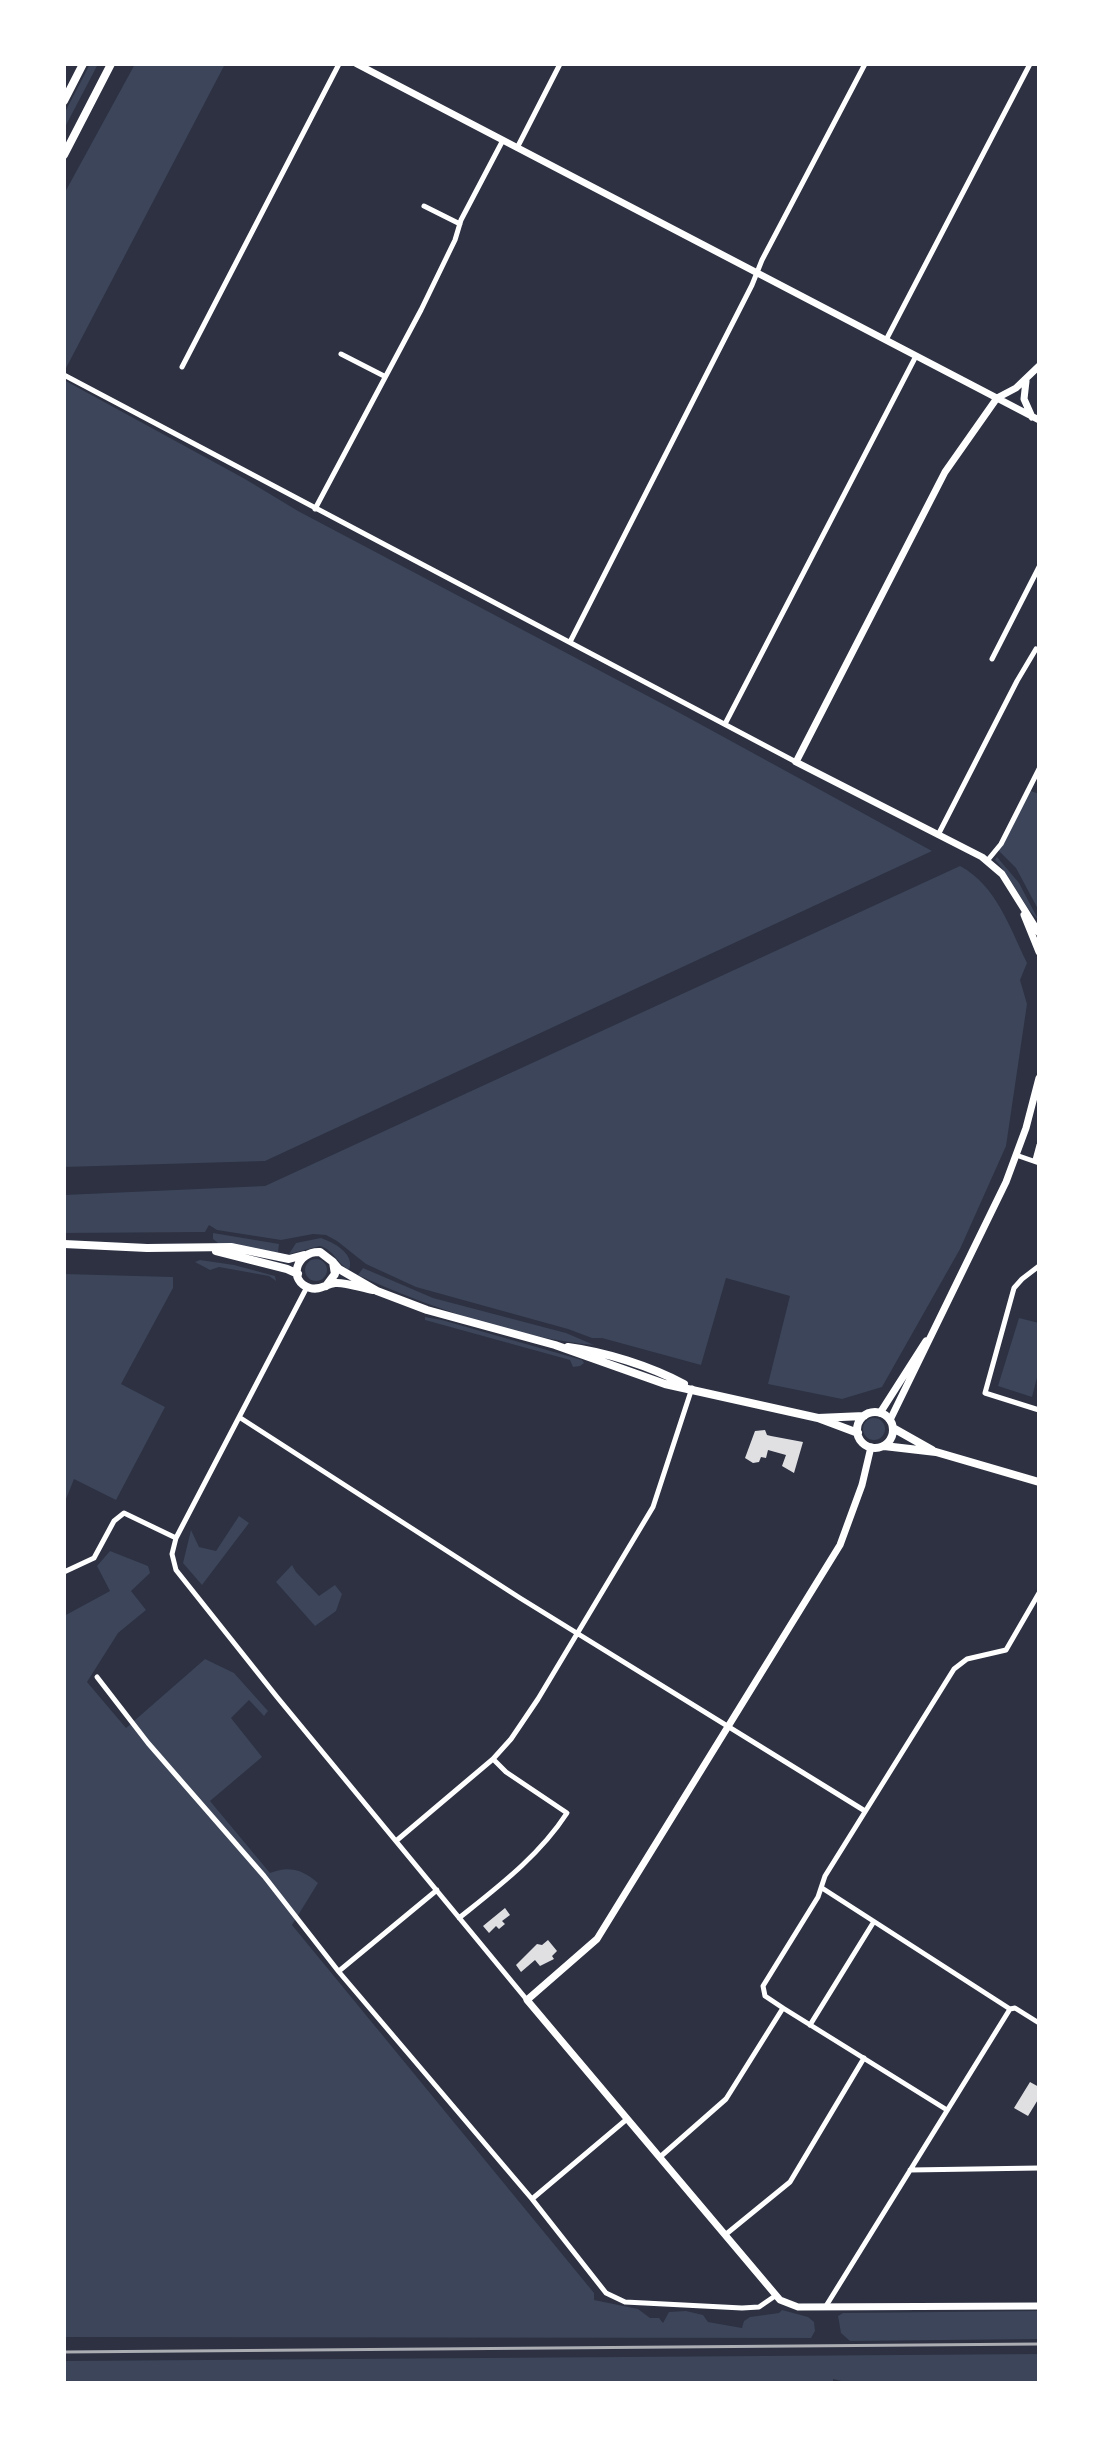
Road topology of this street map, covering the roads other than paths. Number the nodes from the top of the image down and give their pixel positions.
1 (83, 64) edge
2 (111, 64) edge
3 (339, 64) edge
4 (357, 64) edge
5 (560, 64) edge
6 (865, 64) edge
7 (1030, 64) edge
8 (64, 101) edge
9 (503, 140) junction
10 (517, 148) junction
11 (64, 155) edge
12 (424, 206) dead end
13 (460, 224) junction
14 (757, 274) junction
15 (886, 340) junction
16 (341, 354) dead end
17 (916, 356) junction
18 (1039, 366) edge
19 (182, 367) dead end
20 (64, 375) edge
21 (384, 376) junction
22 (1027, 378) junction
23 (997, 398) junction
24 (1035, 418) edge
25 (315, 509) junction
26 (1039, 567) edge
27 (570, 642) junction
28 (1036, 649) dead end
29 (992, 659) dead end
30 (725, 724) junction
31 (796, 762) junction
32 (1039, 769) edge
33 (938, 835) junction
34 (987, 861) junction
35 (1036, 929) edge
36 (1039, 952) edge
37 (1039, 1078) edge
38 (1039, 1145) edge
39 (1016, 1155) junction
40 (1037, 1162) edge
41 (64, 1244) edge
42 (208, 1248) junction
43 (304, 1255) junction
44 (333, 1262) junction
45 (1039, 1266) edge
46 (298, 1274) junction
47 (326, 1286) junction
48 (307, 1287) junction
49 (377, 1291) junction
50 (930, 1336) junction
51 (692, 1388) junction
52 (1039, 1410) edge
53 (880, 1413) junction
54 (864, 1416) junction
55 (239, 1417) junction
56 (818, 1418) junction
57 (891, 1424) junction
58 (858, 1433) junction
59 (884, 1446) junction
60 (871, 1447) junction
61 (936, 1452) junction
62 (1039, 1482) edge
63 (176, 1538) junction
64 (64, 1572) edge
65 (1039, 1593) edge
66 (577, 1632) junction
67 (97, 1677) dead end
68 (728, 1726) junction
69 (493, 1759) junction
70 (865, 1811) junction
71 (396, 1841) junction
72 (822, 1888) junction
73 (437, 1890) junction
74 (459, 1918) junction
75 (873, 1923) junction
76 (339, 1972) junction
77 (527, 2000) junction
78 (783, 2008) junction
79 (1010, 2009) junction
80 (1039, 2023) edge
81 (810, 2025) junction
82 (864, 2058) junction
83 (947, 2110) junction
84 (627, 2119) junction
85 (659, 2157) junction
86 (1039, 2168) edge
87 (910, 2170) junction
88 (532, 2199) junction
89 (724, 2235) junction
90 (775, 2296) junction
91 (1039, 2306) edge
92 (826, 2307) junction

1 - 8 main road
2 - 11 main road
3 - 19 street
4 - 9 street
5 - 10 street
6 - 14 street
7 - 15 street
9 - 10 street
9 - 13 street
10 - 14 street
12 - 13 street
13 - 21 street
14 - 15 street
14 - 27 street
15 - 17 street
16 - 21 street
17 - 23 street
17 - 30 street
18 - 22 street
20 - 25 street
21 - 25 street
22 - 23 street
22 - 24 street
23 - 24 street
23 - 31 street
25 - 27 street
26 - 29 street
27 - 30 street
28 - 33 street
30 - 31 street
31 - 33 street
32 - 34 street
33 - 34 street
34 - 35 street
35 - 36 street
37 - 39 street
38 - 40 street
39 - 40 street
39 - 50 street
41 - 42 main road
42 - 43 main road
42 - 46 main road
43 - 44 main road
43 - 46 main road
44 - 47 main road
44 - 49 main road
45 - 52 street
46 - 48 main road
47 - 48 main road
47 - 49 main road
48 - 55 street
49 - 51 main road
50 - 53 street
50 - 57 street
51 - 56 main road
51 - 66 street
53 - 54 main road
53 - 57 main road
54 - 56 main road
54 - 58 main road
55 - 63 street
55 - 66 street
56 - 58 main road
57 - 59 main road
57 - 61 main road
58 - 60 main road
59 - 60 main road
59 - 61 main road
60 - 68 street
61 - 62 main road
63 - 64 street
63 - 71 street
65 - 70 street
66 - 68 street
66 - 69 street
67 - 76 street
68 - 70 street
68 - 77 street
69 - 71 street
69 - 74 street
70 - 72 street
71 - 73 street
72 - 75 street
72 - 78 street
73 - 74 street
73 - 76 street
74 - 77 street
75 - 79 street
75 - 81 street
76 - 88 street
77 - 84 street
78 - 81 street
78 - 85 street
79 - 80 street
79 - 83 street
81 - 82 street
82 - 83 street
82 - 89 street
83 - 87 street
84 - 85 street
84 - 88 street
85 - 89 street
86 - 87 street
87 - 92 street
88 - 90 street
89 - 90 street
90 - 92 street
91 - 92 street

